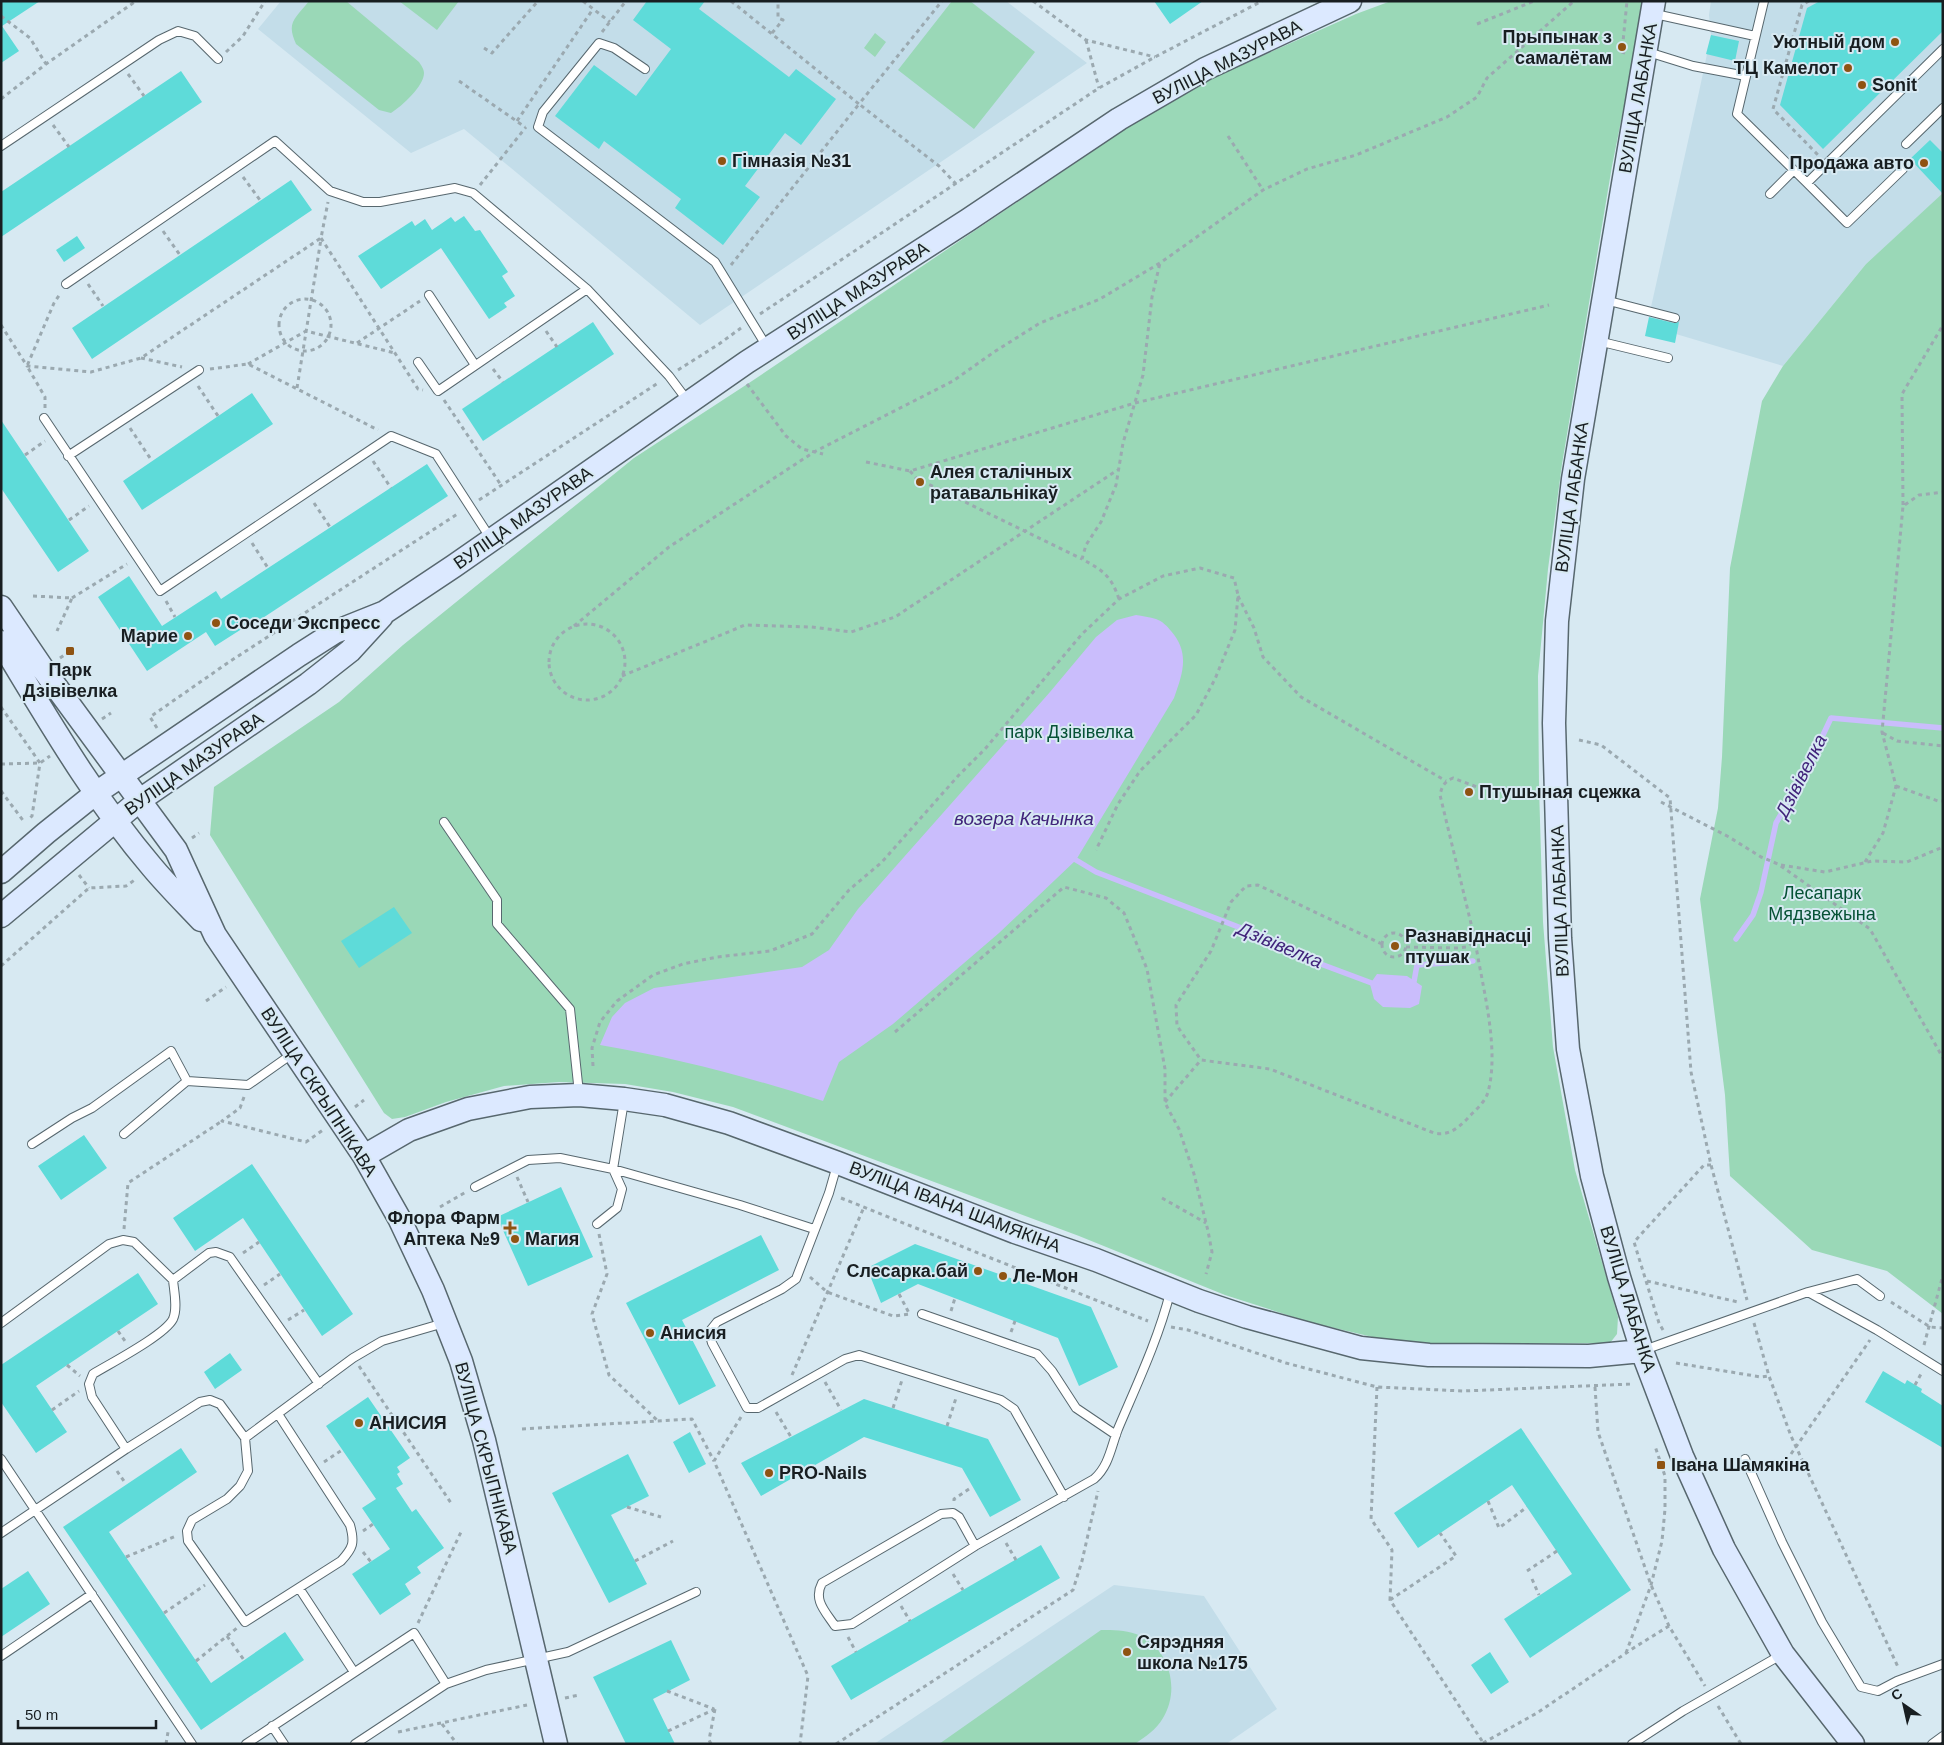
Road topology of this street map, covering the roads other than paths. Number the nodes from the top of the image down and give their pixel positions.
1 (1350, 1) edge
2 (1764, 1) edge
3 (1653, 8) edge
4 (1755, 36) junction
5 (1943, 48) edge
6 (1646, 52) junction
7 (218, 59) road end
8 (645, 69) dead end
9 (1746, 76) junction
10 (1943, 108) edge
11 (1906, 144) dead end
12 (1, 146) edge
13 (1903, 169) dead end
14 (1794, 170) junction
15 (1807, 183) junction
16 (1770, 194) dead end
17 (66, 284) road end
18 (587, 289) junction
19 (428, 295) road end
20 (1604, 300) junction
21 (1675, 318) dead end
22 (1596, 340) junction
23 (768, 348) junction
24 (1668, 358) dead end
25 (418, 362) dead end
26 (475, 366) junction
27 (199, 370) road end
28 (688, 402) junction
29 (44, 418) dead end
30 (68, 456) junction
31 (492, 540) junction
32 (1, 607) edge
33 (385, 612) junction
34 (1, 642) edge
35 (122, 775) junction
36 (96, 793) junction
37 (140, 800) junction
38 (115, 820) junction
39 (444, 822) dead end
40 (1, 872) edge
41 (1, 916) edge
42 (215, 935) junction
43 (294, 1053) junction
44 (187, 1081) junction
45 (579, 1095) junction
46 (624, 1099) junction
47 (124, 1134) dead end
48 (32, 1144) dead end
49 (364, 1156) junction
50 (838, 1163) junction
51 (613, 1169) junction
52 (475, 1187) road end
53 (597, 1224) road end
54 (814, 1229) junction
55 (173, 1280) junction
56 (1170, 1291) junction
57 (1808, 1292) junction
58 (1880, 1296) road end
59 (922, 1314) road end
60 (446, 1322) junction
61 (1, 1323) edge
62 (1642, 1351) junction
63 (1943, 1371) edge
64 (319, 1384) junction
65 (278, 1414) junction
66 (1116, 1435) junction
67 (245, 1438) junction
68 (126, 1449) junction
69 (1, 1459) edge
70 (1745, 1459) dead end
71 (1064, 1497) junction
72 (36, 1510) junction
73 (1, 1533) edge
74 (975, 1546) junction
75 (299, 1588) junction
76 (696, 1592) dead end
77 (92, 1594) junction
78 (1783, 1654) junction
79 (1, 1656) edge
80 (537, 1660) junction
81 (1943, 1664) edge
82 (354, 1672) junction
83 (446, 1684) junction
84 (272, 1726) junction
85 (1943, 1736) edge
86 (192, 1744) edge
87 (246, 1744) edge
88 (284, 1744) edge
89 (355, 1744) edge
90 (556, 1744) edge
91 (1632, 1744) edge
92 (1853, 1744) edge
93 (1932, 1744) edge

1 - 23 main road, ВУЛІЦА МАЗУРАВА
2 - 4 lane
3 - 4 lane
3 - 6 main road, ВУЛІЦА ЛАБАНКА
4 - 9 lane
5 - 15 lane
6 - 9 lane
6 - 20 main road, ВУЛІЦА ЛАБАНКА
7 - 12 lane
8 - 23 lane
9 - 14 lane
10 - 11 lane
13 - 15 lane
14 - 15 lane
14 - 16 lane
17 - 18 lane
18 - 26 lane
18 - 28 lane
19 - 26 lane
20 - 21 lane
20 - 22 main road, ВУЛІЦА ЛАБАНКА
22 - 24 lane
22 - 62 main road, ВУЛІЦА ЛАБАНКА
23 - 28 main road, ВУЛІЦА МАЗУРАВА
25 - 26 lane
27 - 30 lane
28 - 31 main road, ВУЛІЦА МАЗУРАВА
29 - 30 lane
30 - 31 lane
31 - 33 main road, ВУЛІЦА МАЗУРАВА
32 - 35 main road, ВУЛІЦА СКРЫПНІКАВА
33 - 35 main road, ВУЛІЦА МАЗУРАВА
33 - 37 main road, ВУЛІЦА МАЗУРАВА
34 - 36 main road, ВУЛІЦА СКРЫПНІКАВА
35 - 36 main road, ВУЛІЦА МАЗУРАВА
35 - 37 main road, ВУЛІЦА СКРЫПНІКАВА
36 - 38 main road, ВУЛІЦА СКРЫПНІКАВА
36 - 40 main road, ВУЛІЦА МАЗУРАВА
37 - 38 main road, ВУЛІЦА МАЗУРАВА
37 - 42 main road, ВУЛІЦА СКРЫПНІКАВА
38 - 41 main road, ВУЛІЦА МАЗУРАВА
38 - 42 main road, ВУЛІЦА СКРЫПНІКАВА
39 - 45 lane
42 - 43 main road, ВУЛІЦА СКРЫПНІКАВА
43 - 44 lane
43 - 49 main road, ВУЛІЦА СКРЫПНІКАВА
44 - 47 lane
44 - 48 lane
45 - 46 main road, ВУЛІЦА ІВАНА ШАМЯКІНА
45 - 49 main road, ВУЛІЦА ІВАНА ШАМЯКІНА
46 - 50 main road, ВУЛІЦА ІВАНА ШАМЯКІНА
46 - 51 lane
49 - 60 main road, ВУЛІЦА СКРЫПНІКАВА
50 - 54 lane
50 - 56 main road, ВУЛІЦА ІВАНА ШАМЯКІНА
51 - 52 lane
51 - 53 lane
51 - 54 lane
54 - 71 lane
55 - 61 lane
55 - 64 lane
55 - 68 lane
56 - 62 main road, ВУЛІЦА ІВАНА ШАМЯКІНА
56 - 66 lane
57 - 58 lane
57 - 62 lane
57 - 63 lane
59 - 66 lane
60 - 64 lane
60 - 80 main road, ВУЛІЦА СКРЫПНІКАВА
62 - 78 main road, ВУЛІЦА ЛАБАНКА
64 - 65 lane
65 - 67 lane
65 - 75 lane
66 - 71 lane
67 - 68 lane
67 - 75 lane
68 - 72 lane
69 - 72 lane
70 - 81 lane
71 - 74 lane
72 - 73 lane
72 - 77 lane
74 - 74 lane
75 - 82 lane
76 - 80 lane
77 - 79 lane
77 - 86 lane
78 - 91 lane
78 - 92 main road, ВУЛІЦА ЛАБАНКА
80 - 83 lane
80 - 90 main road, ВУЛІЦА СКРЫПНІКАВА
82 - 83 lane
82 - 84 lane
83 - 89 lane
84 - 87 lane
84 - 88 lane
85 - 93 lane

